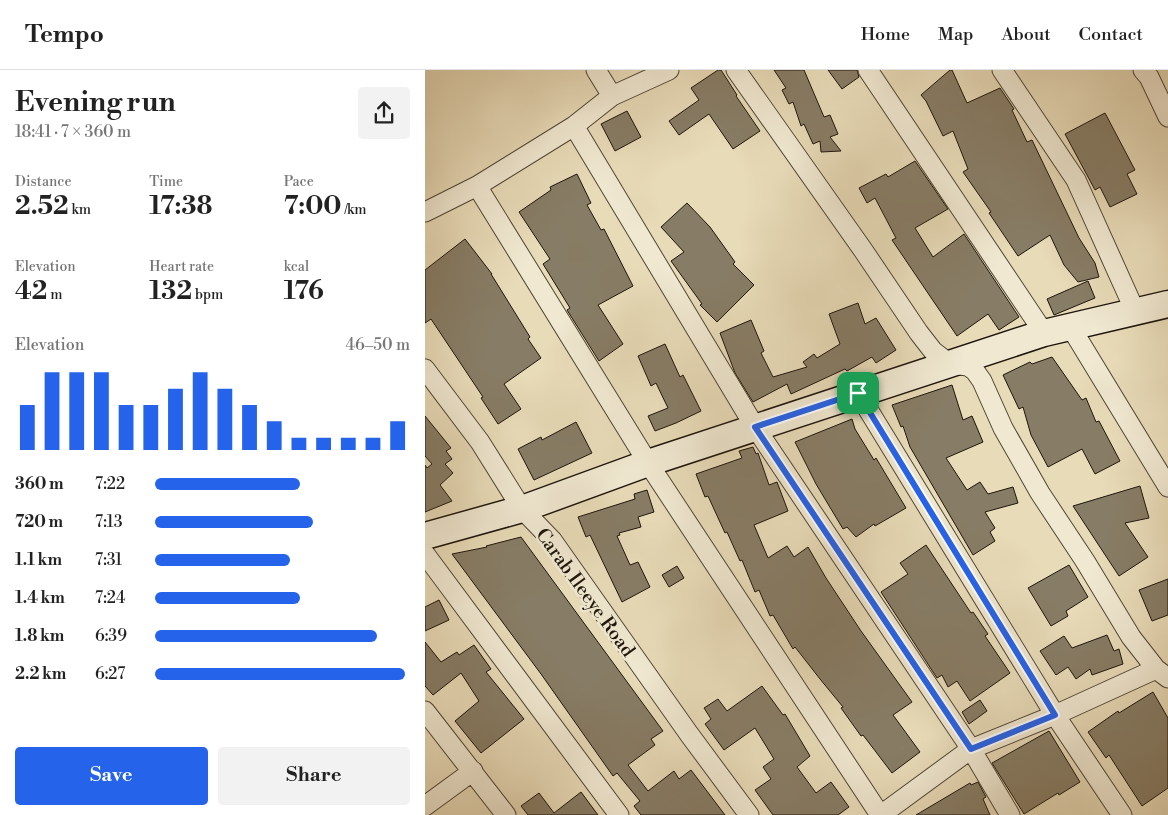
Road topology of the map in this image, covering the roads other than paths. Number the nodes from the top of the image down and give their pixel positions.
1 (596, 70) edge
2 (669, 70) edge
3 (736, 70) edge
4 (868, 70) edge
5 (1002, 70) edge
6 (1143, 70) edge
7 (612, 96) junction
8 (1168, 117) edge
9 (574, 126) junction
10 (477, 186) junction
11 (425, 212) edge
12 (1168, 304) edge
13 (1135, 311) junction
14 (1070, 326) junction
15 (1045, 333) junction
16 (950, 364) junction
17 (425, 369) edge
18 (858, 393) junction
19 (755, 427) junction
20 (647, 462) junction
21 (1168, 487) edge
22 (522, 509) junction
23 (425, 536) edge
24 (425, 554) edge
25 (1162, 673) edge
26 (425, 711) edge
27 (1055, 715) junction
28 (971, 749) junction
29 (473, 771) junction
30 (425, 806) edge
31 (506, 815) edge
32 (619, 815) edge
33 (749, 815) edge
34 (880, 815) edge
35 (1010, 815) edge
36 (1121, 815) edge

1 - 7 street
2 - 7 street
3 - 16 street
4 - 15 street
5 - 13 street
6 - 8 street
7 - 9 street
9 - 10 street
9 - 19 street
10 - 11 street
10 - 20 street
12 - 13 street
13 - 14 street
14 - 15 street
14 - 21 street
15 - 16 street
16 - 18 street
16 - 25 street
17 - 22 street, Carab Ileeye Road
18 - 19 street
18 - 27 street
19 - 20 street
19 - 28 street
20 - 22 street
20 - 34 street
22 - 23 street
22 - 33 street, Carab Ileeye Road
24 - 32 street
25 - 27 street
26 - 29 street
27 - 28 street
27 - 36 street
28 - 34 street
28 - 35 street
29 - 30 street
29 - 31 street

